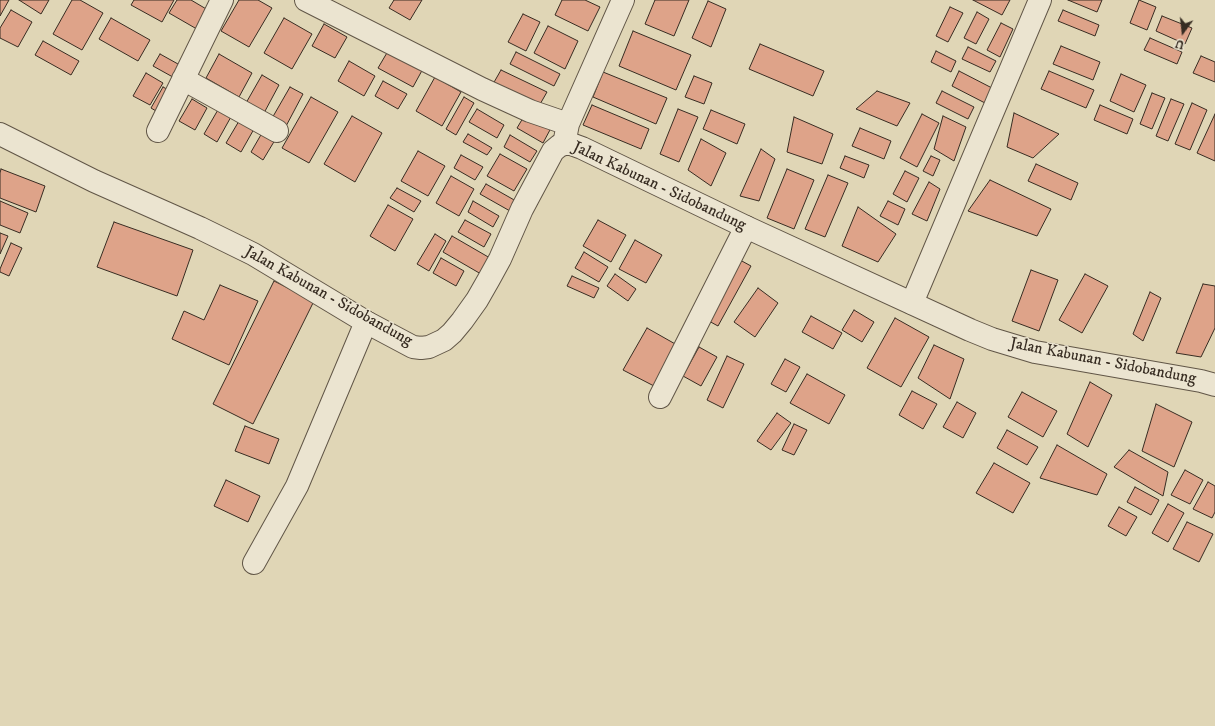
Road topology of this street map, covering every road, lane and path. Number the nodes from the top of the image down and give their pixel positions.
1 (222, 0) edge
2 (306, 0) edge
3 (623, 0) edge
4 (1040, 0) edge
5 (184, 79) junction
6 (158, 131) dead end
7 (277, 131) dead end
8 (0, 134) edge
9 (566, 134) junction
10 (746, 227) junction
11 (912, 303) junction
12 (366, 322) junction
13 (1215, 385) edge
14 (660, 397) dead end
15 (254, 563) dead end

1 - 5 street
2 - 9 street
3 - 9 street
4 - 11 street
5 - 6 street
5 - 7 street
8 - 12 street, Jalan Kabunan - Sidobandung
9 - 10 street, Jalan Kabunan - Sidobandung
9 - 12 street, Jalan Kabunan - Sidobandung
10 - 11 street, Jalan Kabunan - Sidobandung
10 - 14 street
11 - 13 street, Jalan Kabunan - Sidobandung
12 - 15 street

